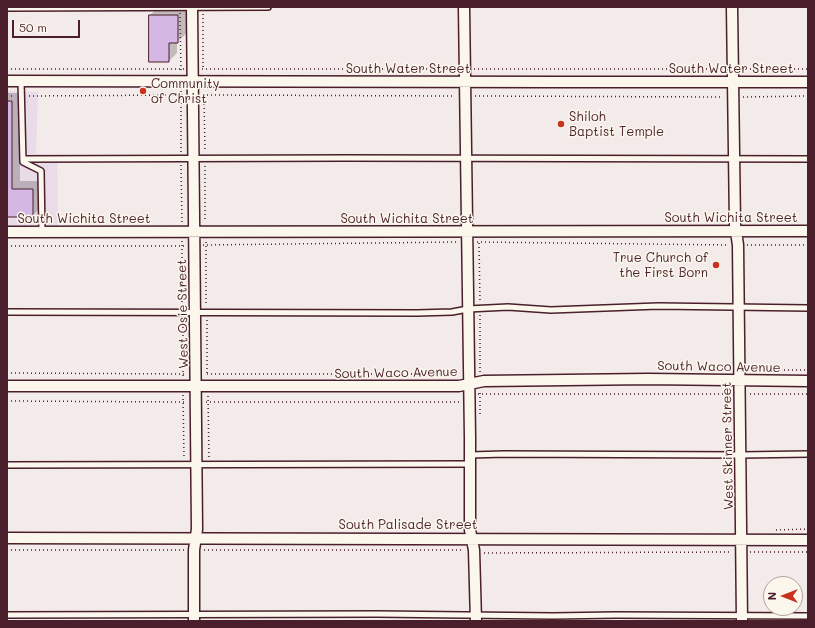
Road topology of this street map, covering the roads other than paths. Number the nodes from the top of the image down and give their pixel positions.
1 (30, 7) edge
2 (45, 7) edge
3 (196, 7) edge
4 (268, 7) edge
5 (464, 7) edge
6 (732, 7) edge
7 (7, 8) edge
8 (7, 81) edge
9 (21, 81) junction
10 (198, 81) junction
11 (465, 82) junction
12 (733, 82) junction
13 (808, 82) edge
14 (466, 158) junction
15 (734, 158) junction
16 (23, 159) junction
17 (194, 159) junction
18 (808, 159) edge
19 (736, 231) junction
20 (808, 231) edge
21 (7, 232) edge
22 (42, 232) junction
23 (195, 232) junction
24 (467, 232) junction
25 (739, 307) junction
26 (808, 308) edge
27 (468, 309) junction
28 (7, 312) edge
29 (196, 313) junction
30 (740, 380) junction
31 (808, 381) edge
32 (469, 384) junction
33 (7, 386) edge
34 (196, 387) junction
35 (808, 454) edge
36 (741, 456) junction
37 (470, 460) junction
38 (201, 464) junction
39 (7, 465) edge
40 (7, 538) edge
41 (195, 538) junction
42 (472, 538) junction
43 (742, 540) junction
44 (808, 540) edge
45 (7, 615) edge
46 (808, 616) edge
47 (194, 618) edge
48 (475, 618) edge
49 (742, 618) edge

1 - 2 lane
1 - 7 lane
2 - 3 lane
3 - 4 lane
3 - 10 street, West Osie Street
5 - 11 street
6 - 12 street, West Skinner Street
8 - 9 street, South Water Street
9 - 10 street, South Water Street
9 - 16 lane
10 - 11 street, South Water Street
10 - 17 street, West Osie Street
11 - 12 street, South Water Street
11 - 14 street
12 - 13 street, South Water Street
12 - 15 street, West Skinner Street
14 - 15 lane
14 - 17 lane
14 - 24 street
15 - 18 lane
15 - 19 street, West Skinner Street
16 - 17 lane
16 - 22 lane
17 - 23 street, West Osie Street
19 - 20 street, South Wichita Street
19 - 24 street, South Wichita Street
19 - 25 street, West Skinner Street
21 - 22 street, South Wichita Street
22 - 23 street, South Wichita Street
23 - 24 street, South Wichita Street
23 - 29 street, West Osie Street
24 - 27 street
25 - 26 lane
25 - 27 lane
25 - 30 street, West Skinner Street
27 - 29 lane
27 - 32 street
28 - 29 lane
29 - 34 street, West Osie Street
30 - 31 street, South Waco Avenue
30 - 32 street, South Waco Avenue
30 - 36 street, West Skinner Street
32 - 34 street, South Waco Avenue
32 - 37 street
33 - 34 street, South Waco Avenue
34 - 38 street, West Osie Street
35 - 36 lane
36 - 37 lane
36 - 43 street, West Skinner Street
37 - 38 lane
37 - 42 street
38 - 39 lane
38 - 41 street, West Osie Street
40 - 41 street, South Palisade Street
41 - 42 street, South Palisade Street
41 - 47 street, West Osie Street
42 - 43 street, South Palisade Street
42 - 48 street
43 - 44 street, South Palisade Street
43 - 49 street, West Skinner Street
45 - 47 lane
46 - 49 lane
47 - 48 lane
48 - 49 lane

